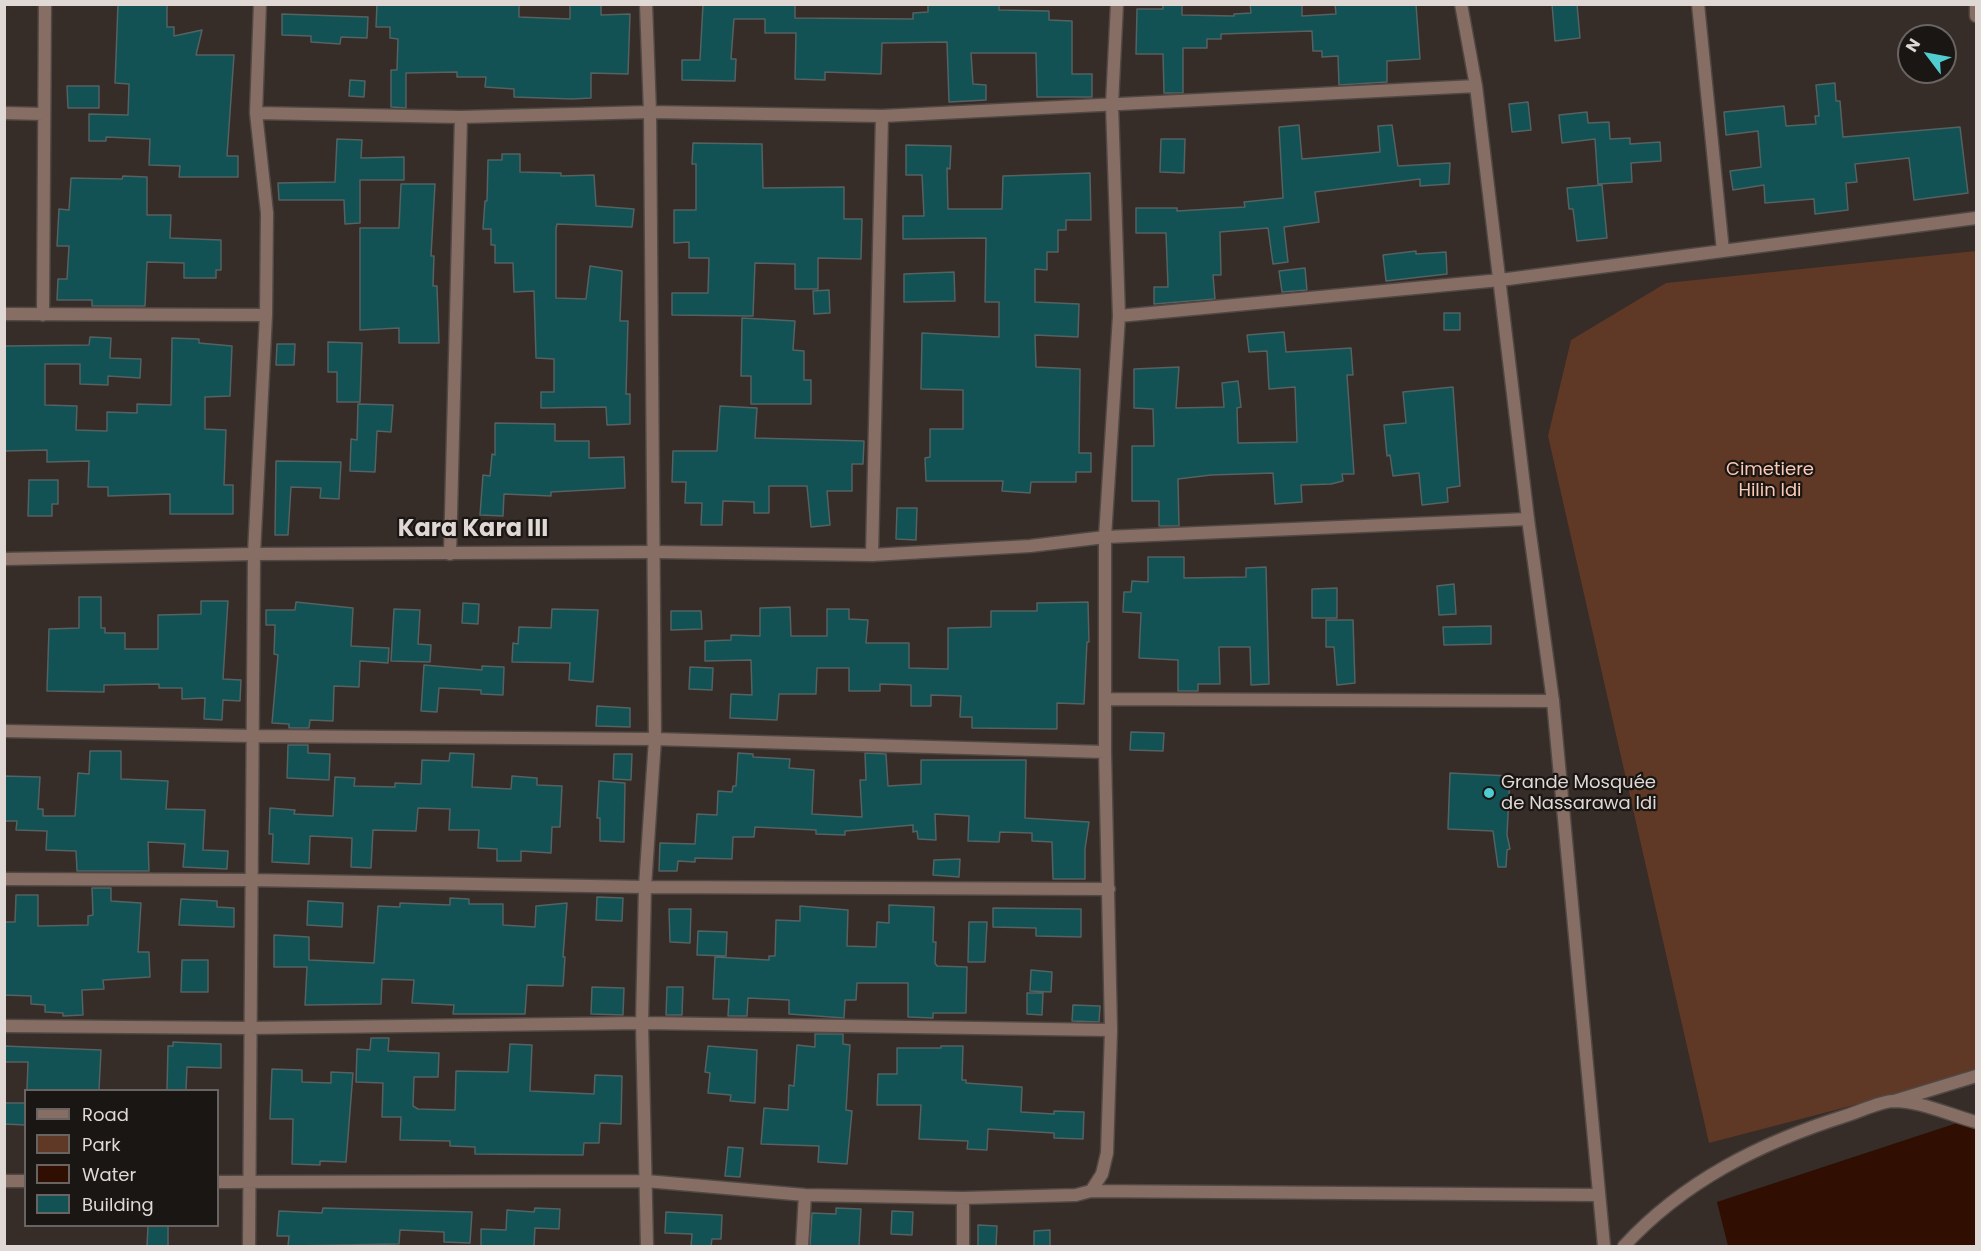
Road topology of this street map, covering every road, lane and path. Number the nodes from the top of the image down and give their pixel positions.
1 (45, 4) edge
2 (260, 4) edge
3 (646, 4) edge
4 (1117, 4) edge
5 (1461, 4) edge
6 (1698, 4) edge
7 (1976, 4) edge
8 (1977, 16) edge
9 (1476, 86) junction
10 (1112, 104) junction
11 (650, 111) junction
12 (4, 113) edge
13 (256, 113) junction
14 (44, 114) junction
15 (882, 116) junction
16 (461, 117) junction
17 (1977, 218) edge
18 (1723, 251) junction
19 (1500, 279) junction
20 (4, 314) edge
21 (43, 315) junction
22 (266, 315) junction
23 (1119, 316) junction
24 (1528, 519) junction
25 (1105, 537) junction
26 (655, 552) junction
27 (254, 554) junction
28 (450, 554) junction
29 (872, 555) junction
30 (4, 559) edge
31 (1107, 699) junction
32 (1553, 701) junction
33 (4, 731) edge
34 (253, 736) junction
35 (655, 739) junction
36 (1105, 752) junction
37 (4, 879) edge
38 (250, 880) junction
39 (645, 887) junction
40 (1109, 889) junction
41 (642, 1023) junction
42 (4, 1026) edge
43 (249, 1028) junction
44 (1111, 1030) junction
45 (1977, 1076) edge
46 (1892, 1101) junction
47 (1977, 1122) edge
48 (4, 1181) edge
49 (24, 1181) edge
50 (646, 1181) junction
51 (219, 1182) edge
52 (249, 1182) junction
53 (1091, 1191) junction
54 (805, 1195) junction
55 (1599, 1195) junction
56 (963, 1198) junction
57 (249, 1246) edge
58 (647, 1246) edge
59 (802, 1246) edge
60 (963, 1246) edge
61 (1604, 1246) edge
62 (1624, 1246) edge

1 - 14 street
2 - 13 street
3 - 11 street
4 - 10 street
5 - 9 street
6 - 18 street
7 - 8 street
9 - 10 street
9 - 19 street
10 - 15 street
10 - 23 street
11 - 15 street
11 - 16 street
11 - 26 street
12 - 14 street
13 - 16 street
13 - 22 street
14 - 21 street
15 - 29 street
16 - 28 street
17 - 18 street
18 - 19 street
19 - 23 street
19 - 24 street
20 - 21 street
21 - 22 street
22 - 27 street
23 - 25 street
24 - 25 street
24 - 32 street
25 - 29 street
25 - 31 street
26 - 28 street
26 - 29 street
26 - 35 street
27 - 28 street
27 - 30 street
27 - 34 street
31 - 32 street
31 - 36 street
32 - 55 street
33 - 34 street
34 - 35 street
34 - 38 street
35 - 36 street
35 - 39 street
36 - 40 street
37 - 38 street
38 - 39 street
38 - 43 street
39 - 40 street
39 - 41 street
40 - 44 street
41 - 43 street
41 - 44 street
41 - 50 street
42 - 43 street
43 - 52 street
44 - 53 street
45 - 46 street
46 - 47 street
46 - 62 street
48 - 49 street
50 - 52 street
50 - 54 street
50 - 58 street
51 - 52 street
52 - 57 street
53 - 55 street
53 - 56 street
54 - 56 street
54 - 59 street
55 - 61 street
56 - 60 street

